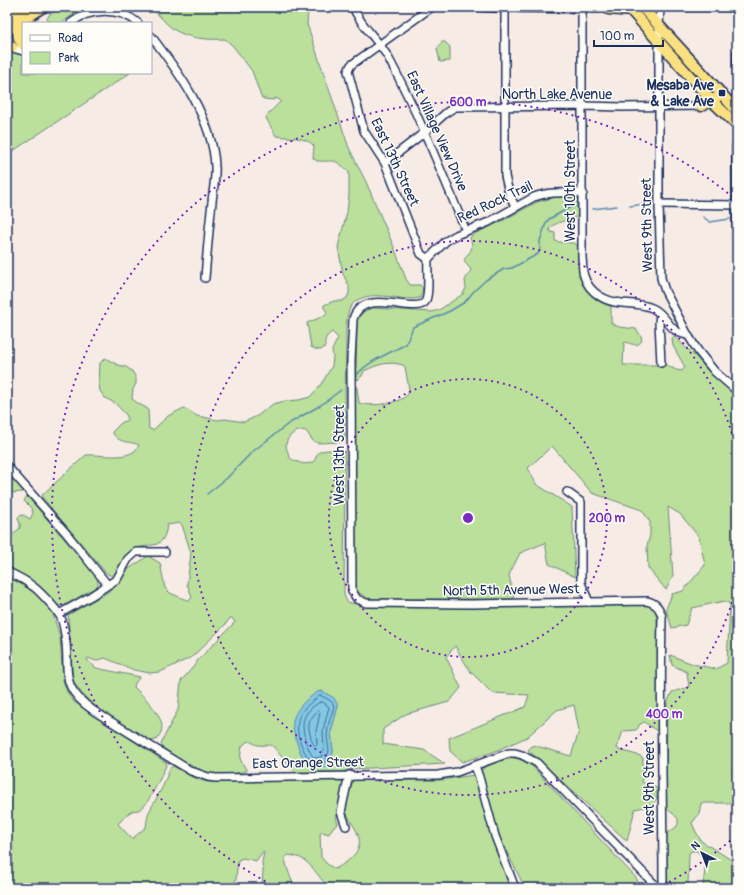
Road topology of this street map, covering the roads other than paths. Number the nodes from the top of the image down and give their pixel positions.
1 (26, 7) edge
2 (43, 7) edge
3 (352, 7) edge
4 (432, 7) edge
5 (481, 7) edge
6 (642, 7) edge
7 (660, 7) edge
8 (737, 7) edge
9 (504, 8) edge
10 (608, 8) joint
11 (582, 9) junction
12 (630, 9) edge
13 (7, 19) edge
14 (23, 20) junction
15 (73, 22) edge
16 (137, 22) edge
17 (659, 26) junction
18 (7, 30) edge
19 (152, 37) edge
20 (659, 41) junction
21 (22, 44) edge
22 (380, 44) junction
23 (9, 46) edge
24 (22, 50) edge
25 (737, 52) edge
26 (724, 98) junction
27 (737, 98) edge
28 (711, 100) junction
29 (583, 106) junction
30 (701, 106) junction
31 (505, 107) junction
32 (659, 107) junction
33 (737, 111) edge
34 (723, 112) junction
35 (737, 125) edge
36 (425, 131) junction
37 (736, 146) edge
38 (385, 163) junction
39 (583, 193) junction
40 (659, 204) junction
41 (737, 205) edge
42 (515, 207) junction
43 (466, 231) junction
44 (737, 254) edge
45 (428, 258) junction
46 (204, 278) dead end
47 (660, 314) junction
48 (688, 335) junction
49 (661, 363) dead end
50 (737, 391) edge
51 (7, 466) edge
52 (567, 492) dead end
53 (165, 552) dead end
54 (7, 571) edge
55 (107, 584) junction
56 (355, 596) joint
57 (589, 602) junction
58 (59, 614) junction
59 (662, 617) joint
60 (475, 766) junction
61 (348, 776) junction
62 (346, 826) dead end
63 (515, 888) edge
64 (658, 888) edge
65 (663, 888) edge

1 - 13 highway
2 - 14 highway
3 - 22 street
4 - 22 street
5 - 9 street
6 - 17 highway
7 - 8 street
7 - 17 street, West 9th Street
9 - 11 street
9 - 31 street
10 - 11 street
10 - 12 highway
11 - 29 street, West 10th Street
12 - 20 highway
14 - 18 highway
14 - 21 highway
15 - 16 street
17 - 20 street, West 9th Street
17 - 26 highway
19 - 46 street
20 - 28 highway
20 - 32 street, West 9th Street
22 - 36 street, East Village View Drive
22 - 38 street, East 13th Street
23 - 24 street
25 - 27 street
26 - 28 highway
26 - 33 highway
28 - 30 highway
28 - 34 highway
29 - 31 street, North Lake Avenue
29 - 32 street, North Lake Avenue
29 - 39 street, West 10th Street
30 - 32 street, North Lake Avenue
30 - 34 highway
31 - 36 street, North Lake Avenue
31 - 42 street
32 - 40 street, West 9th Street
34 - 35 highway
36 - 38 street, North Lake Avenue
36 - 43 street, East Village View Drive
37 - 41 street
38 - 45 street, East 13th Street
39 - 42 street, Red Rock Trail
39 - 47 street, West 10th Street
40 - 41 street
40 - 48 street, West 9th Street
41 - 44 street
42 - 43 street, Red Rock Trail
43 - 45 street, Red Rock Trail
45 - 56 street, West 13th Street
47 - 48 street
47 - 49 street
48 - 50 street, West 9th Street
51 - 55 street
52 - 57 street
53 - 55 street
54 - 58 street, East Orange Street
55 - 58 street
56 - 57 street, North 5th Avenue West
57 - 59 street, North 5th Avenue West
58 - 61 street, East Orange Street
59 - 65 street, West 9th Street
60 - 61 street, East Orange Street
60 - 63 street
60 - 64 street, East Orange Street
61 - 62 street

